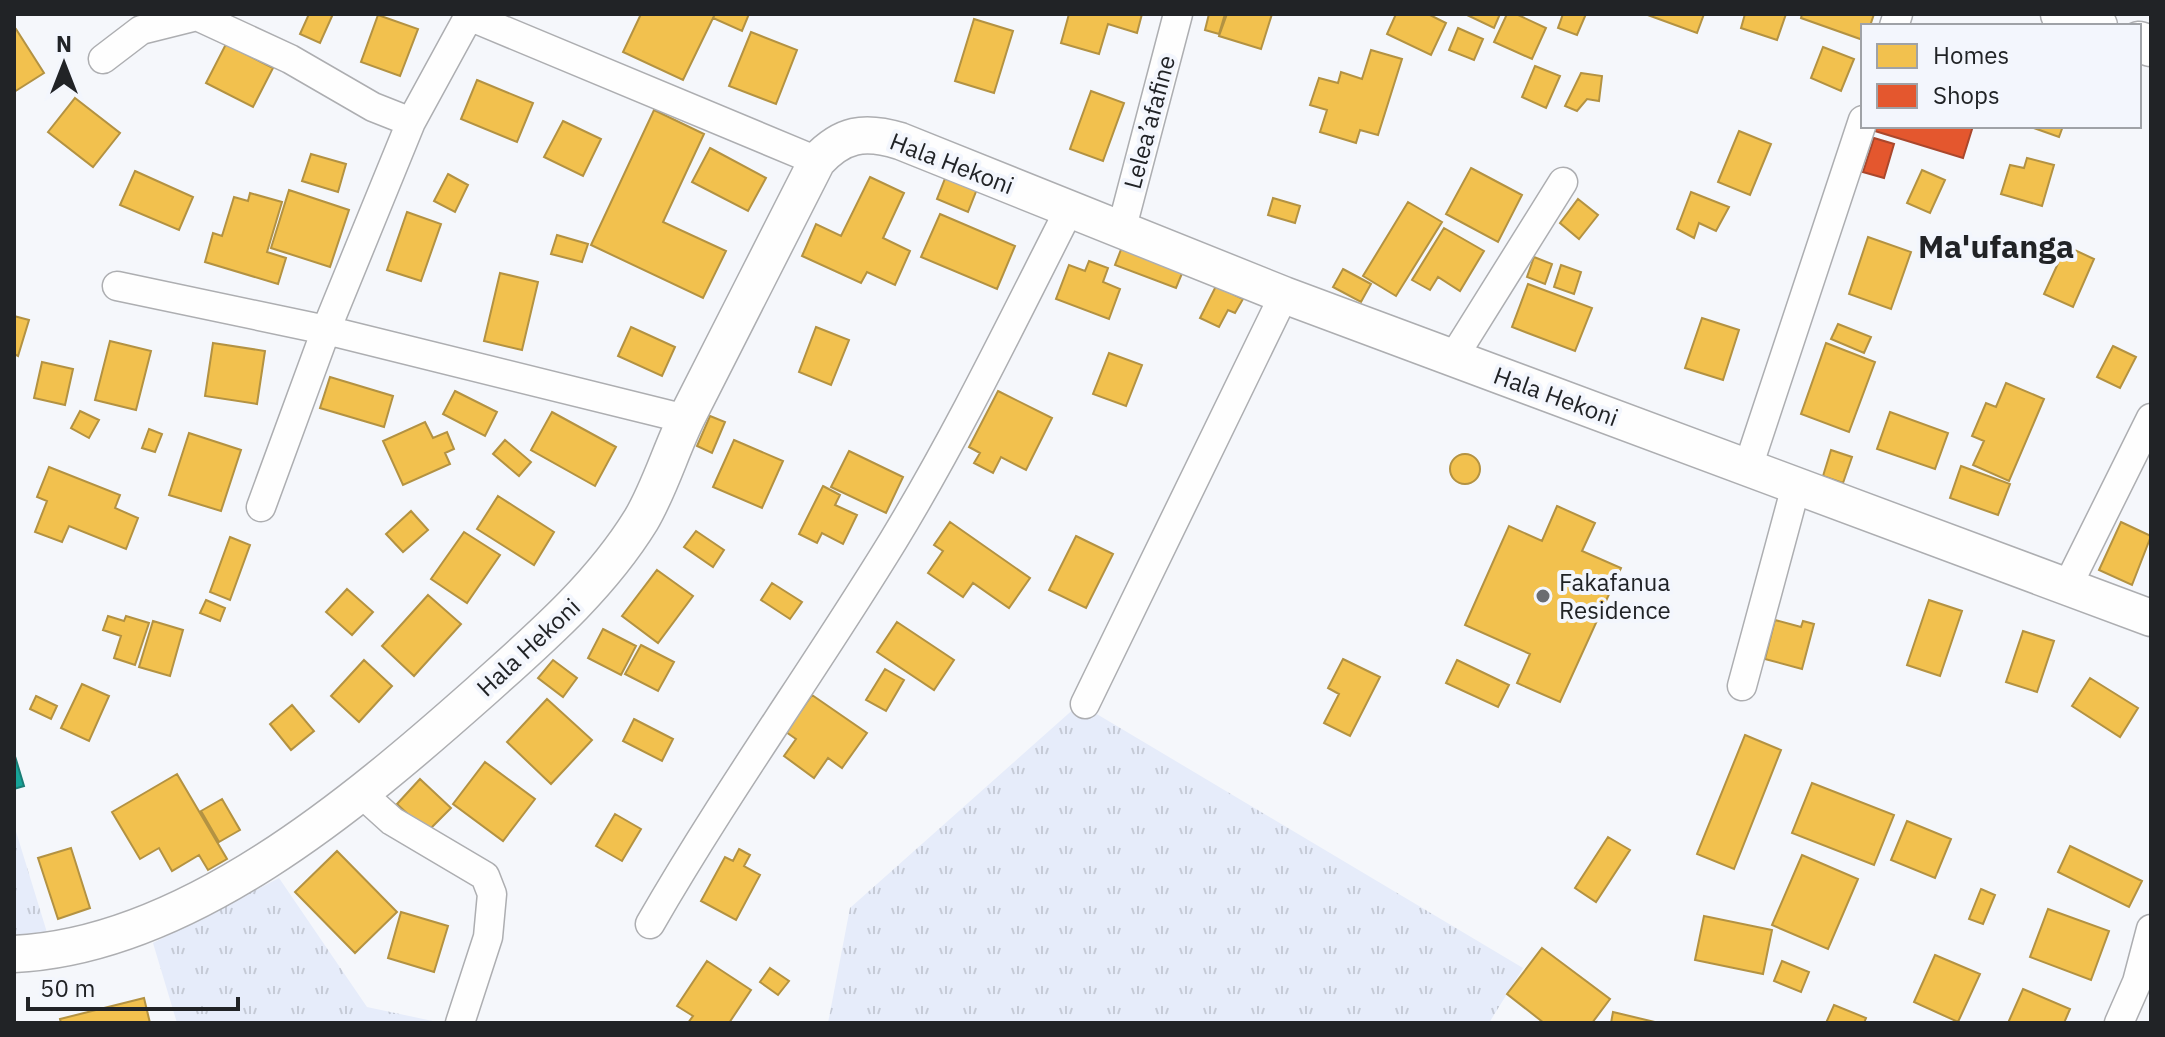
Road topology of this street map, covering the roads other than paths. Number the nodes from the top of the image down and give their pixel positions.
1 (1178, 14) edge
2 (2061, 14) edge
3 (469, 15) edge
4 (2091, 24) edge
5 (103, 59) dead end
6 (411, 122) junction
7 (1861, 126) edge
8 (817, 161) junction
9 (1563, 182) dead end
10 (1069, 210) junction
11 (1121, 231) junction
12 (117, 286) dead end
13 (1284, 295) junction
14 (326, 330) junction
15 (1453, 358) junction
16 (2151, 418) edge
17 (686, 419) junction
18 (1748, 467) junction
19 (1796, 486) junction
20 (261, 507) dead end
21 (2067, 587) junction
22 (2151, 618) edge
23 (1742, 686) dead end
24 (1085, 704) dead end
25 (361, 793) junction
26 (650, 924) dead end
27 (2151, 929) edge
28 (14, 954) edge
29 (460, 1023) edge
30 (2119, 1023) edge

1 - 11 street, Lelea’afafine
2 - 4 main road
3 - 6 street
3 - 8 street
5 - 6 street
6 - 14 street
7 - 18 street
8 - 10 street, Hala Hekoni
8 - 17 street, Hala Hekoni
9 - 15 street
10 - 11 street, Hala Hekoni
10 - 26 street
11 - 13 street, Hala Hekoni
12 - 14 street
13 - 15 street, Hala Hekoni
13 - 24 street
14 - 17 street
14 - 20 street
15 - 18 street, Hala Hekoni
16 - 21 street
17 - 25 street, Hala Hekoni
18 - 19 street, Hala Hekoni
19 - 21 street, Hala Hekoni
19 - 23 street
21 - 22 street, Hala Hekoni
25 - 28 street, Hala Hekoni
25 - 29 street
27 - 30 street

